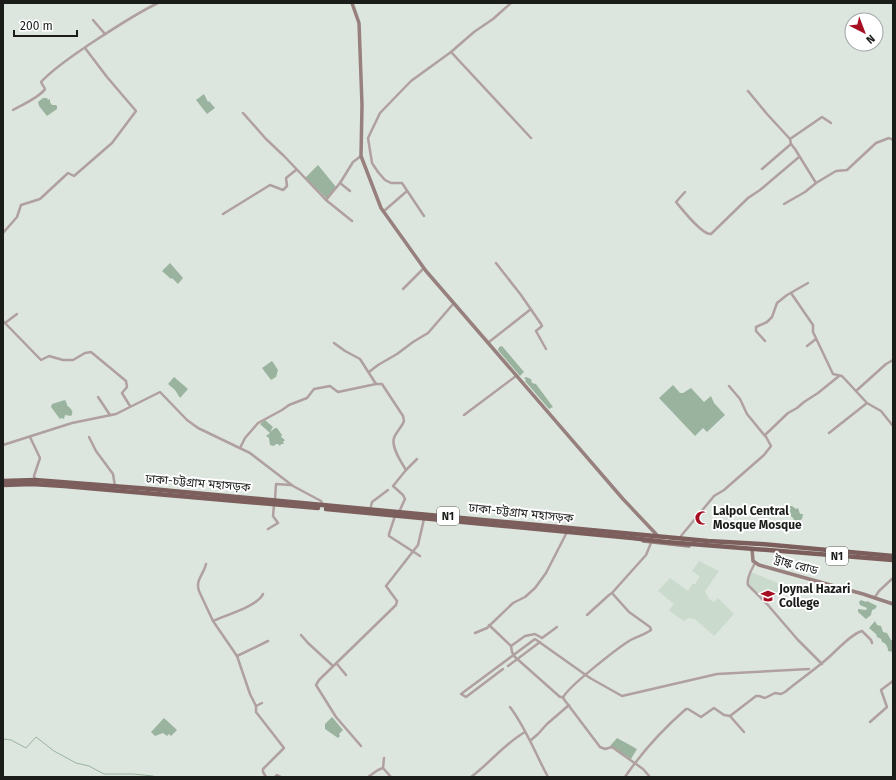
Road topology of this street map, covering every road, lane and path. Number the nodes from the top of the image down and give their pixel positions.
1 (158, 3) edge
2 (352, 3) edge
3 (511, 3) edge
4 (93, 20) dead end
5 (105, 34) junction
6 (85, 48) junction
7 (451, 52) junction
8 (41, 82) junction
9 (39, 87) dead end
10 (748, 91) dead end
11 (13, 110) dead end
12 (244, 113) dead end
13 (831, 123) dead end
14 (531, 138) dead end
15 (790, 139) junction
16 (893, 140) edge
17 (791, 144) junction
18 (361, 156) junction
19 (800, 157) junction
20 (762, 169) dead end
21 (296, 170) junction
22 (816, 183) junction
23 (340, 184) junction
24 (350, 191) dead end
25 (407, 191) junction
26 (685, 192) dead end
27 (326, 200) junction
28 (784, 204) dead end
29 (383, 212) junction
30 (223, 214) dead end
31 (424, 216) dead end
32 (352, 221) dead end
33 (3, 233) edge
34 (496, 263) dead end
35 (424, 268) junction
36 (808, 283) dead end
37 (403, 289) dead end
38 (791, 293) junction
39 (454, 303) junction
40 (531, 309) junction
41 (17, 314) dead end
42 (4, 322) edge
43 (816, 339) junction
44 (765, 341) dead end
45 (489, 342) junction
46 (334, 343) dead end
47 (807, 346) dead end
48 (546, 349) dead end
49 (893, 360) edge
50 (369, 372) junction
51 (516, 376) junction
52 (839, 376) junction
53 (376, 384) junction
54 (729, 386) dead end
55 (856, 391) junction
56 (98, 397) dead end
57 (867, 403) junction
58 (130, 406) junction
59 (110, 415) junction
60 (464, 415) dead end
61 (893, 426) edge
62 (829, 433) dead end
63 (30, 436) junction
64 (765, 436) junction
65 (89, 437) dead end
66 (3, 445) edge
67 (240, 448) junction
68 (417, 459) dead end
69 (406, 470) junction
70 (35, 480) junction
71 (3, 481) edge
72 (3, 485) edge
73 (291, 485) junction
74 (114, 486) junction
75 (388, 490) dead end
76 (274, 502) junction
77 (323, 506) junction
78 (370, 510) junction
79 (397, 514) junction
80 (424, 519) junction
81 (474, 521) junction
82 (480, 522) junction
83 (268, 529) dead end
84 (651, 529) junction
85 (567, 532) junction
86 (650, 534) junction
87 (656, 534) junction
88 (631, 536) junction
89 (681, 536) junction
90 (651, 543) junction
91 (703, 543) junction
92 (739, 545) junction
93 (752, 549) junction
94 (781, 549) junction
95 (789, 549) junction
96 (414, 552) junction
97 (420, 556) dead end
98 (893, 556) edge
99 (893, 560) edge
100 (755, 563) junction
101 (206, 564) dead end
102 (893, 578) edge
103 (612, 593) junction
104 (263, 594) dead end
105 (875, 597) junction
106 (893, 604) edge
107 (587, 615) dead end
108 (213, 621) junction
109 (489, 625) junction
110 (557, 627) dead end
111 (475, 633) dead end
112 (301, 635) dead end
113 (268, 641) dead end
114 (540, 642) junction
115 (872, 643) dead end
116 (511, 646) junction
117 (514, 655) junction
118 (237, 656) junction
119 (517, 658) junction
120 (337, 664) junction
121 (822, 664) junction
122 (334, 666) junction
123 (508, 666) dead end
124 (503, 669) dead end
125 (809, 669) dead end
126 (346, 674) dead end
127 (586, 675) junction
128 (893, 681) edge
129 (564, 697) junction
130 (262, 703) dead end
131 (569, 705) junction
132 (256, 706) junction
133 (510, 707) dead end
134 (730, 716) junction
135 (870, 722) dead end
136 (525, 732) junction
137 (744, 732) dead end
138 (531, 740) junction
139 (361, 746) dead end
140 (384, 758) dead end
141 (634, 763) junction
142 (383, 768) junction
143 (266, 777) edge
144 (275, 777) edge
145 (281, 777) edge
146 (368, 777) edge
147 (391, 777) edge
148 (471, 777) edge
149 (548, 777) edge
150 (625, 777) edge
151 (650, 777) edge

1 - 5 street
2 - 18 main road
3 - 7 street
4 - 5 street
5 - 6 street
6 - 8 street
6 - 33 street
7 - 14 street
7 - 25 street
8 - 9 street
8 - 11 street
10 - 15 street
12 - 21 street
13 - 15 street
15 - 17 street
16 - 22 street
17 - 19 street
17 - 20 street
18 - 23 street
18 - 29 main road
19 - 22 street
19 - 26 street
21 - 27 street
21 - 30 street
22 - 28 street
23 - 24 street
23 - 27 street
25 - 29 street
25 - 31 street
27 - 32 street
29 - 35 main road
34 - 40 street
35 - 37 street
35 - 39 main road
36 - 38 street
38 - 43 street
38 - 44 street
39 - 45 main road
39 - 50 street
40 - 45 street
40 - 48 street
41 - 42 street
42 - 58 street
43 - 47 street
43 - 52 street
45 - 51 main road
46 - 50 street
49 - 55 street
50 - 53 street
51 - 60 street
51 - 84 main road
52 - 55 street
52 - 64 street
53 - 67 street
53 - 69 street
54 - 64 street
55 - 57 street
56 - 59 street
57 - 61 street
57 - 62 street
58 - 59 street
58 - 67 street
59 - 63 street
63 - 66 street
63 - 70 street
64 - 89 street
65 - 74 street
67 - 73 street
68 - 69 street
69 - 79 street
70 - 71 highway, ঢাকা-চট্টগ্রাম মহাসড়ক / N1
70 - 74 highway, ঢাকা-চট্টগ্রাম মহাসড়ক / N1
72 - 76 highway, ঢাকা-চট্টগ্রাম মহাসড়ক / N1
73 - 76 street
73 - 77 street
74 - 76 highway, ঢাকা-চট্টগ্রাম মহাসড়ক / N1
75 - 78 street
76 - 77 highway, ঢাকা-চট্টগ্রাম মহাসড়ক / N1
76 - 79 highway, ঢাকা-চট্টগ্রাম মহাসড়ক / N1
76 - 83 street
77 - 78 highway, ঢাকা-চট্টগ্রাম মহাসড়ক / N1
78 - 79 highway, ঢাকা-চট্টগ্রাম মহাসড়ক / N1
79 - 80 highway, ঢাকা-চট্টগ্রাম মহাসড়ক / N1
79 - 81 highway, ঢাকা-চট্টগ্রাম মহাসড়ক / N1
79 - 96 street
80 - 81 highway, ঢাকা-চট্টগ্রাম মহাসড়ক / N1
80 - 96 street
81 - 82 highway, ঢাকা-চট্টগ্রাম মহাসড়ক / N1
82 - 85 highway, ঢাকা-চট্টগ্রাম মহাসড়ক / N1
82 - 88 highway, ঢাকা-চট্টগ্রাম মহাসড়ক / N1
84 - 86 main road
84 - 87 main road
85 - 88 highway, ঢাকা-চট্টগ্রাম মহাসড়ক / N1
85 - 109 street
86 - 87 main road
86 - 88 main road
87 - 89 main road
88 - 90 main road
88 - 91 highway, ঢাকা-চট্টগ্রাম মহাসড়ক / N1
89 - 91 main road
90 - 91 main road
90 - 103 street
91 - 92 highway, ঢাকা-চট্টগ্রাম মহাসড়ক / N1
92 - 93 highway, ঢাকা-চট্টগ্রাম মহাসড়ক / N1
92 - 94 highway, ঢাকা-চট্টগ্রাম মহাসড়ক / N1
93 - 94 highway, ঢাকা-চট্টগ্রাম মহাসড়ক / N1
93 - 100 main road
94 - 95 highway, ঢাকা-চট্টগ্রাম মহাসড়ক / N1
95 - 98 highway, ঢাকা-চট্টগ্রাম মহাসড়ক / N1
95 - 99 highway, ঢাকা-চট্টগ্রাম মহাসড়ক / N1
96 - 97 street
96 - 120 street
100 - 105 main road, ট্রাঙ্ক রোড
100 - 121 street
101 - 108 street
102 - 105 street
103 - 107 street
103 - 127 street
104 - 108 street
105 - 106 main road, ট্রাঙ্ক রোড
108 - 118 street
109 - 111 street
109 - 116 street
110 - 116 street
112 - 122 street
113 - 118 street
114 - 117 street
114 - 119 street
114 - 127 street
115 - 121 street
116 - 117 street
117 - 119 street
117 - 124 street
118 - 132 street
119 - 123 street
119 - 129 street
120 - 122 street
120 - 126 street
121 - 134 street
122 - 139 street
125 - 127 street
127 - 129 street
128 - 135 street
129 - 131 street
130 - 132 street
131 - 138 street
131 - 141 street
132 - 143 street
133 - 136 street
134 - 137 street
134 - 141 street
136 - 138 street
136 - 148 street
138 - 149 street
140 - 142 street
141 - 150 street
141 - 151 street
142 - 146 street
142 - 147 street
144 - 145 street

